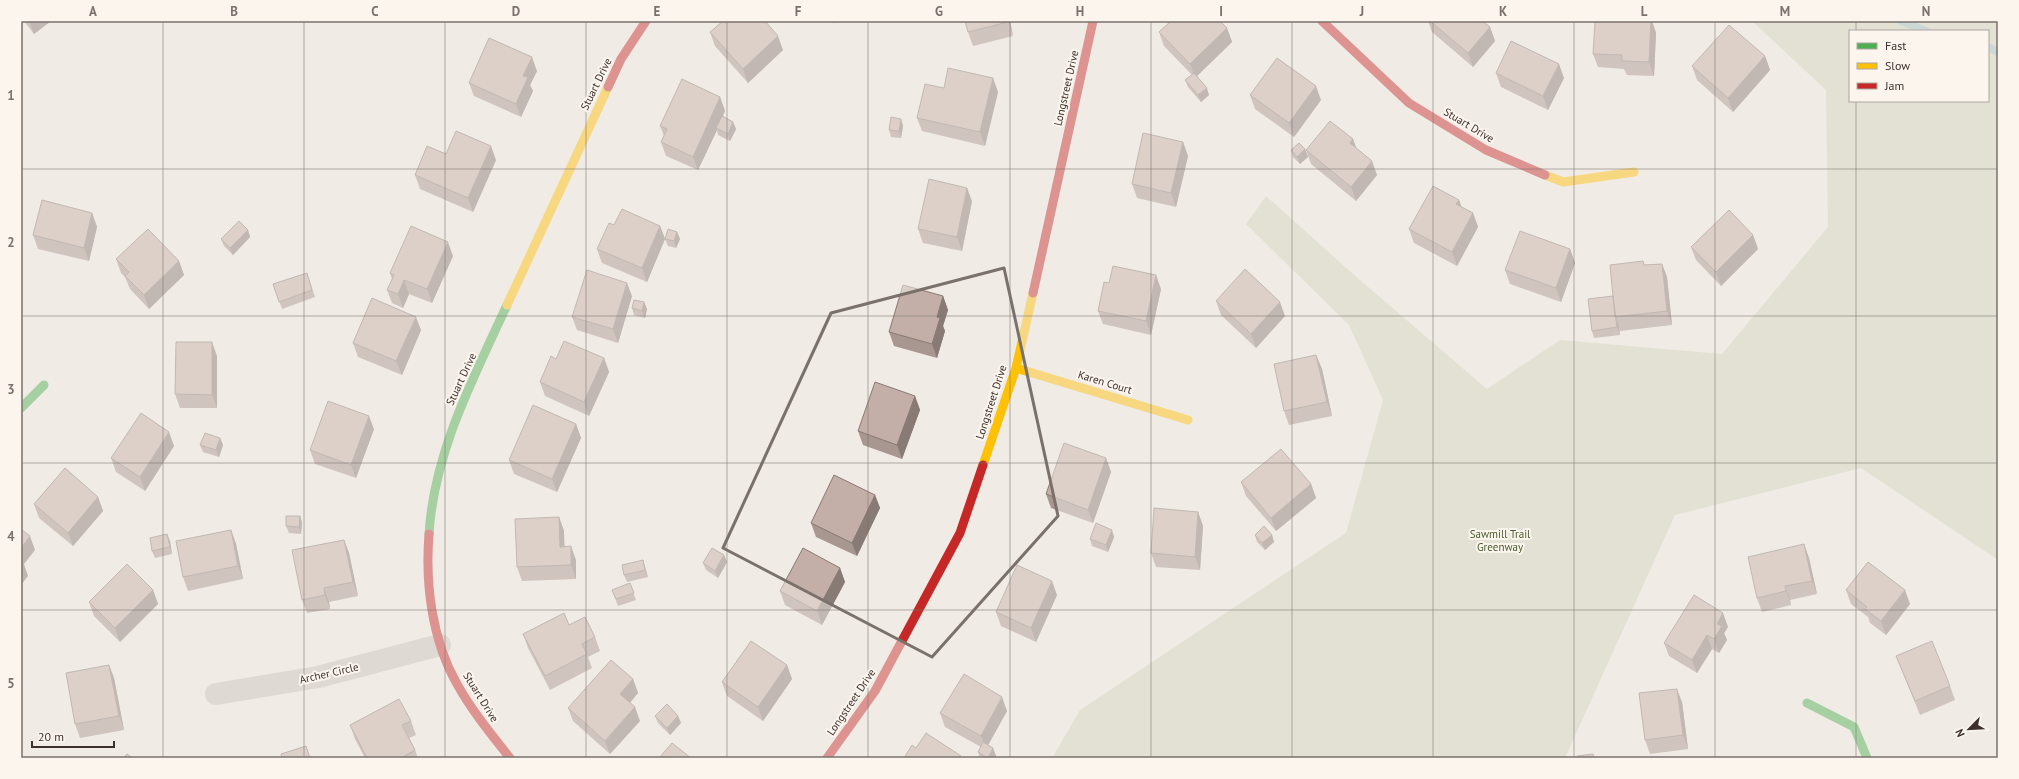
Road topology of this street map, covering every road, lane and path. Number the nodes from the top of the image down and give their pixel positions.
1 (646, 21) edge
2 (1093, 21) edge
3 (1322, 21) edge
4 (1634, 172) dead end
5 (1016, 368) junction
6 (44, 385) dead end
7 (21, 408) edge
8 (1188, 420) dead end
9 (440, 645) junction
10 (216, 694) dead end
11 (1807, 703) dead end
12 (510, 758) edge
13 (827, 758) edge
14 (1867, 758) edge

1 - 9 street, Stuart Drive
2 - 5 street, Longstreet Drive
3 - 4 street, Stuart Drive
5 - 8 street, Karen Court
5 - 13 street, Longstreet Drive
6 - 7 street
9 - 10 street, Archer Circle
9 - 12 street, Stuart Drive
11 - 14 street

